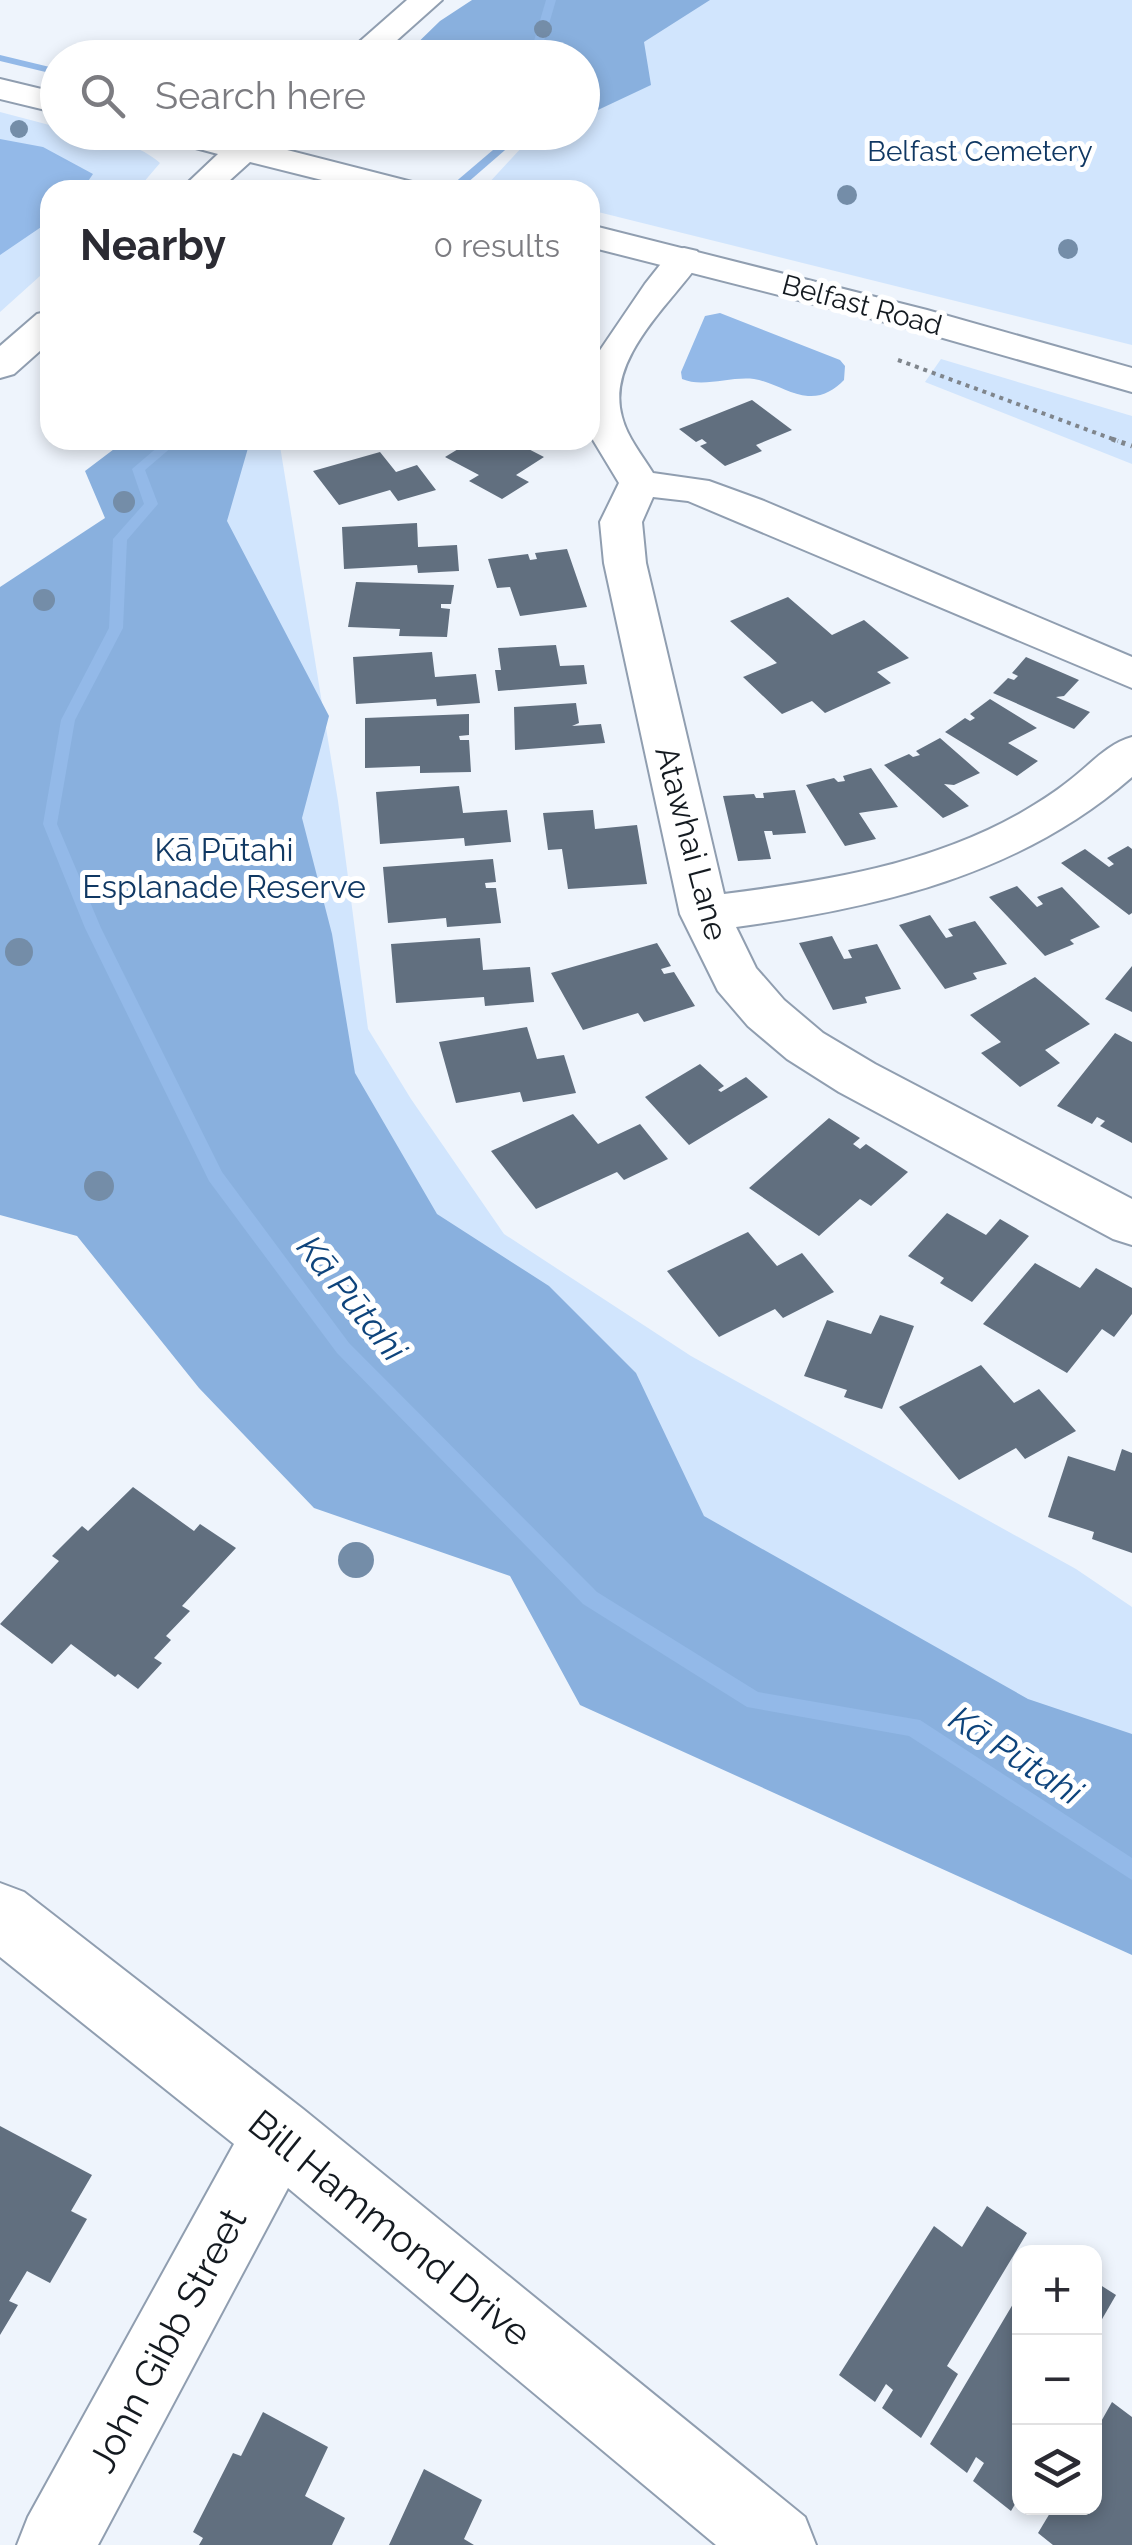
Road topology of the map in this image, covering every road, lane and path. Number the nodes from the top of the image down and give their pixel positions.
1 (426, 0) edge
2 (378, 40) edge
3 (0, 89) edge
4 (40, 99) edge
5 (244, 150) edge
6 (282, 150) edge
7 (209, 180) edge
8 (373, 180) edge
9 (600, 238) edge
10 (684, 259) junction
11 (914, 318) junction
12 (40, 331) edge
13 (0, 366) edge
14 (1132, 380) edge
15 (600, 394) edge
16 (600, 405) edge
17 (1132, 446) edge
18 (638, 482) junction
19 (1132, 674) edge
20 (1132, 752) edge
21 (704, 914) junction
22 (1132, 1224) edge
23 (0, 1915) edge
24 (278, 2134) junction
25 (56, 2545) edge
26 (777, 2545) edge

1 - 2 street
3 - 4 street
5 - 7 street
6 - 8 street
9 - 10 street, Belfast Road
10 - 11 street, Belfast Road
10 - 15 street
11 - 14 street, Belfast Road
11 - 17 path
12 - 13 street
16 - 18 street
18 - 19 street
18 - 21 street, Atawhai Lane
20 - 21 street
21 - 22 street, Atawhai Lane
23 - 24 street, Bill Hammond Drive
24 - 25 street, John Gibb Street
24 - 26 street, Bill Hammond Drive

